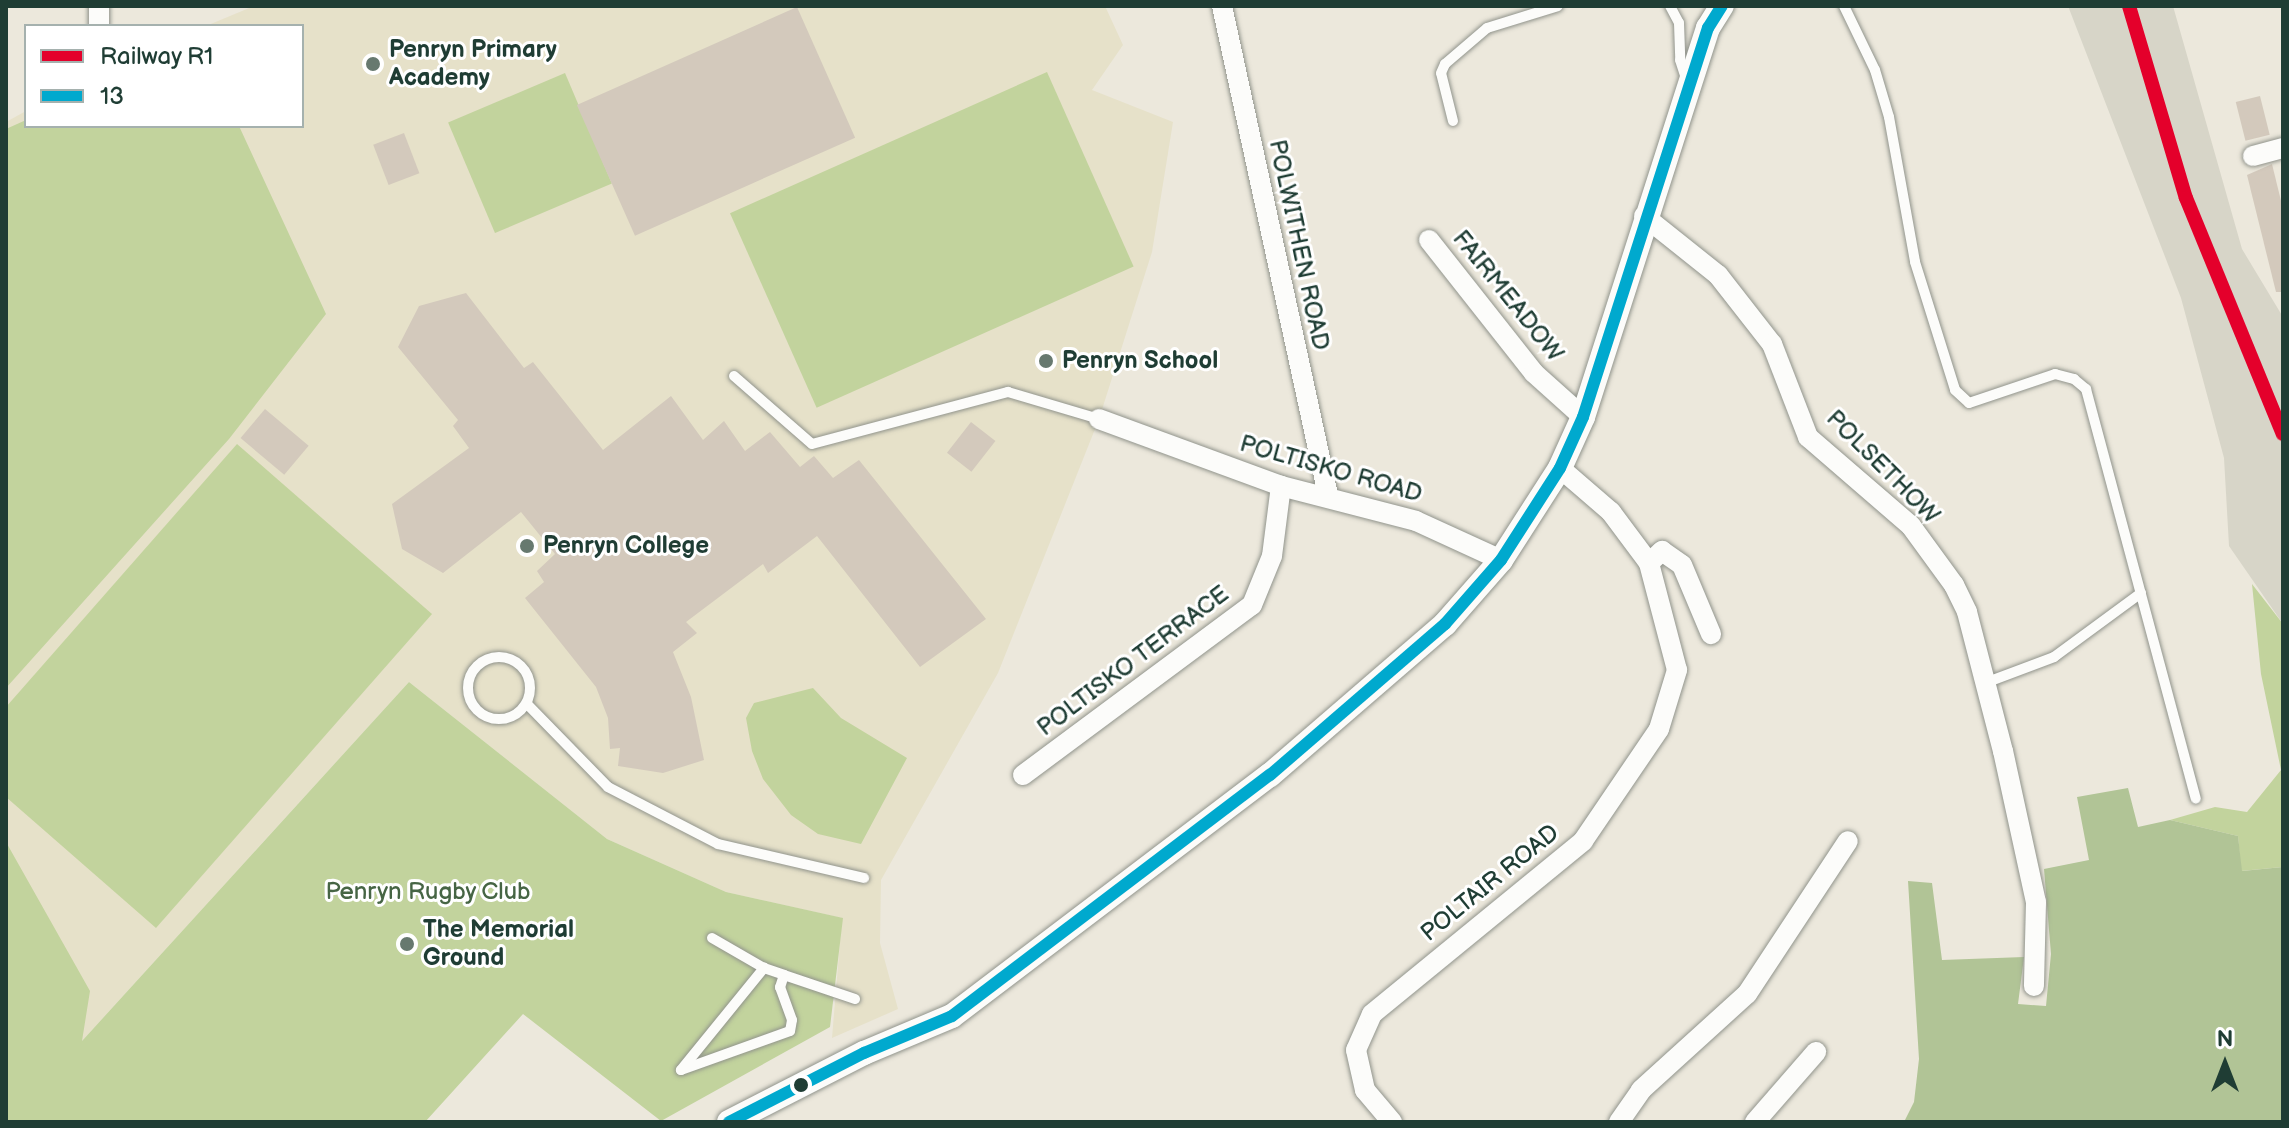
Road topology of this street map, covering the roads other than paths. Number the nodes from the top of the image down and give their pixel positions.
1 (1222, 6) edge
2 (1558, 6) edge
3 (1670, 6) edge
4 (1722, 6) edge
5 (1844, 6) edge
6 (1689, 84) junction
7 (1453, 121) dead end
8 (2283, 148) edge
9 (2253, 156) dead end
10 (1644, 216) junction
11 (1429, 240) dead end
12 (734, 376) dead end
13 (1583, 417) junction
14 (1099, 419) joint
15 (1560, 468) junction
16 (1281, 486) junction
17 (1328, 495) junction
18 (1501, 560) junction
19 (1649, 563) junction
20 (2141, 593) junction
21 (1711, 634) dead end
22 (1985, 683) junction
23 (527, 704) junction
24 (1023, 775) dead end
25 (2196, 799) dead end
26 (1848, 841) dead end
27 (864, 878) dead end
28 (712, 938) dead end
29 (764, 968) junction
30 (784, 975) junction
31 (2034, 986) dead end
32 (855, 999) dead end
33 (1816, 1052) dead end
34 (729, 1122) edge
35 (1392, 1122) edge
36 (1619, 1122) edge
37 (1755, 1122) edge

1 - 17 street, POLWITHEN ROAD
2 - 7 lane
3 - 6 lane
4 - 6 street
5 - 20 lane
6 - 10 street
8 - 9 street
10 - 13 street
10 - 22 street, POLSETHOW
11 - 13 street, FAIRMEADOW
12 - 14 lane
13 - 15 street
14 - 16 street, POLTISKO ROAD
15 - 18 street
15 - 19 street, POLTAIR ROAD
16 - 17 street, POLTISKO ROAD
16 - 24 street, POLTISKO TERRACE
17 - 18 street, POLTISKO ROAD
18 - 34 street
19 - 21 street
19 - 35 street, POLTAIR ROAD
20 - 22 lane
20 - 25 lane
22 - 31 street, POLSETHOW
23 - 23 lane
23 - 27 lane
26 - 36 street
28 - 29 lane
29 - 30 lane
29 - 30 lane
30 - 32 lane
33 - 37 street

